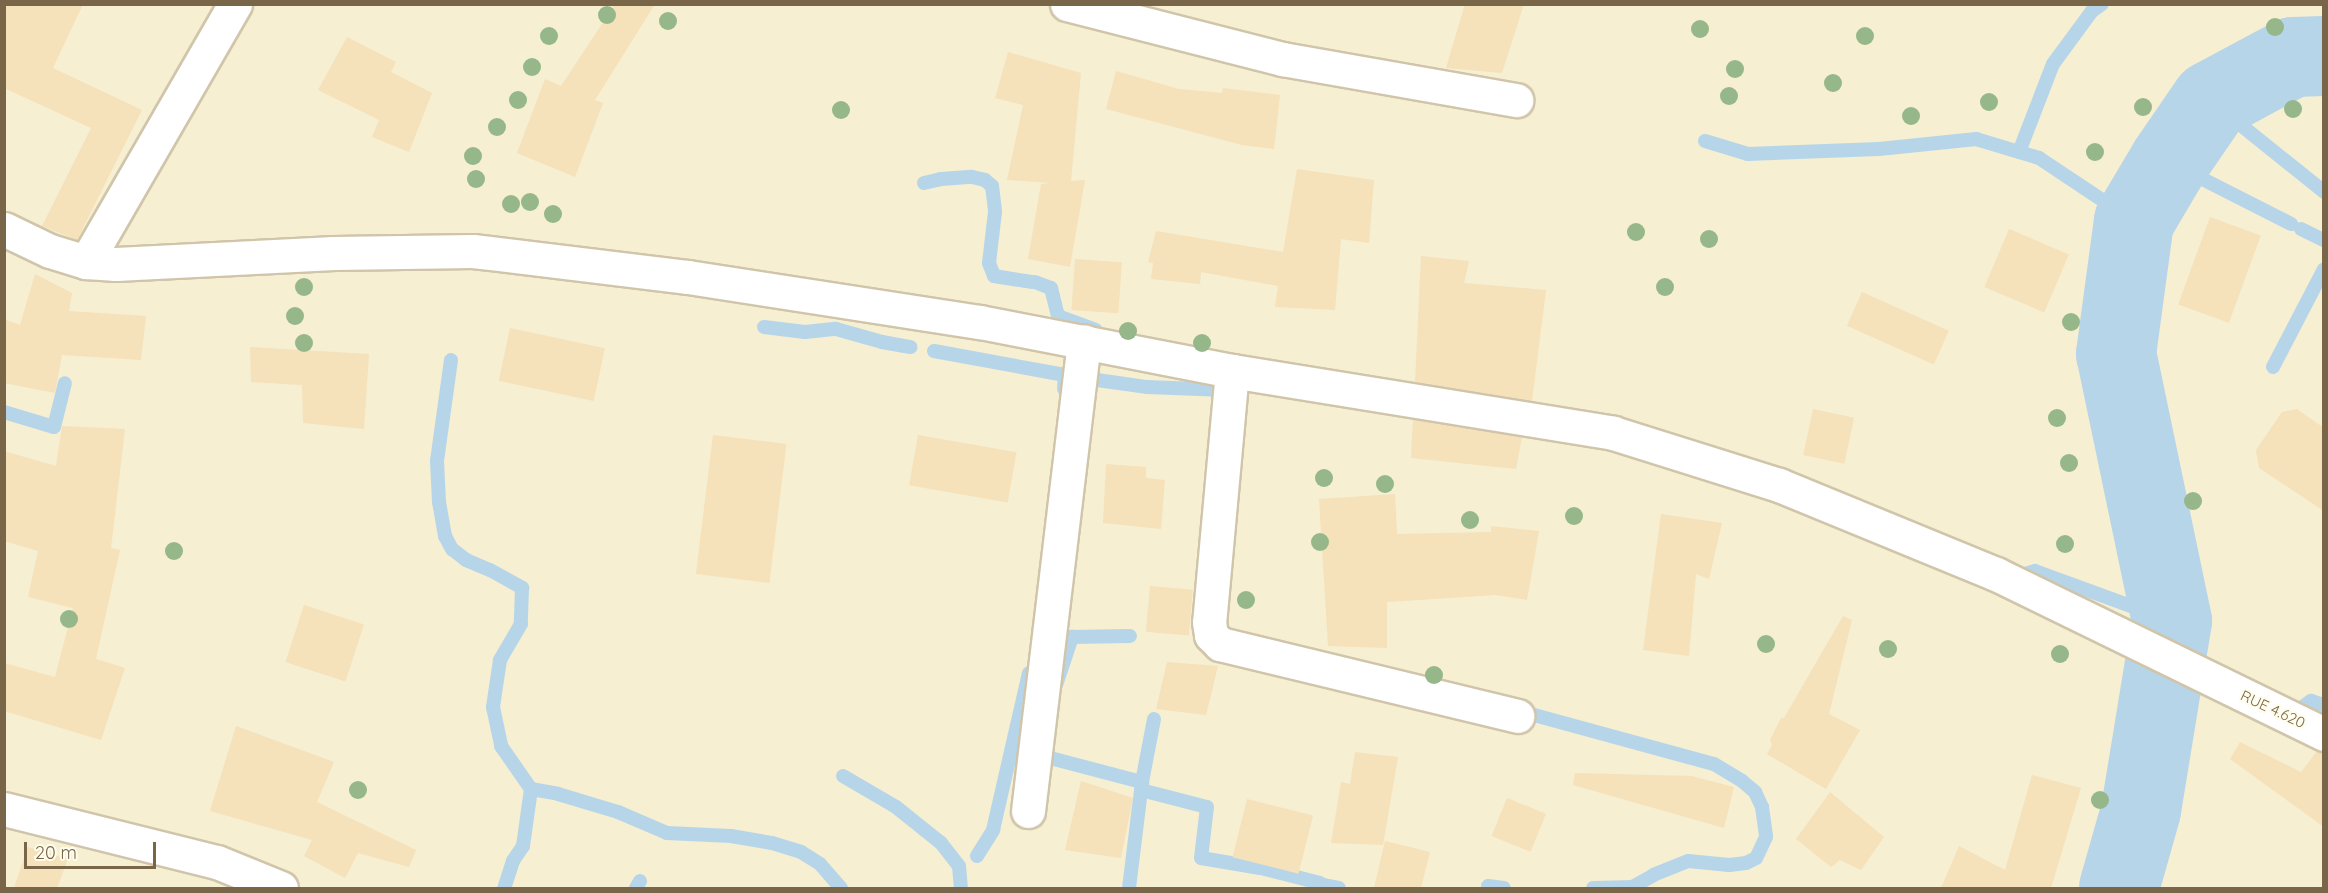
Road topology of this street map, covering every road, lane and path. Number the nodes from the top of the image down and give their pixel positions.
1 (235, 4) edge
2 (1067, 4) edge
3 (1516, 100) dead end
4 (4, 229) edge
5 (86, 262) junction
6 (1084, 341) junction
7 (1232, 371) junction
8 (1518, 716) dead end
9 (2324, 734) edge
10 (4, 809) edge
11 (1028, 811) dead end
12 (281, 888) edge

1 - 5 street
2 - 3 street
4 - 5 street, RUE 4.620
5 - 6 street, RUE 4.620
6 - 7 street, RUE 4.620
6 - 11 street
7 - 8 street
7 - 9 street, RUE 4.620
10 - 12 street

